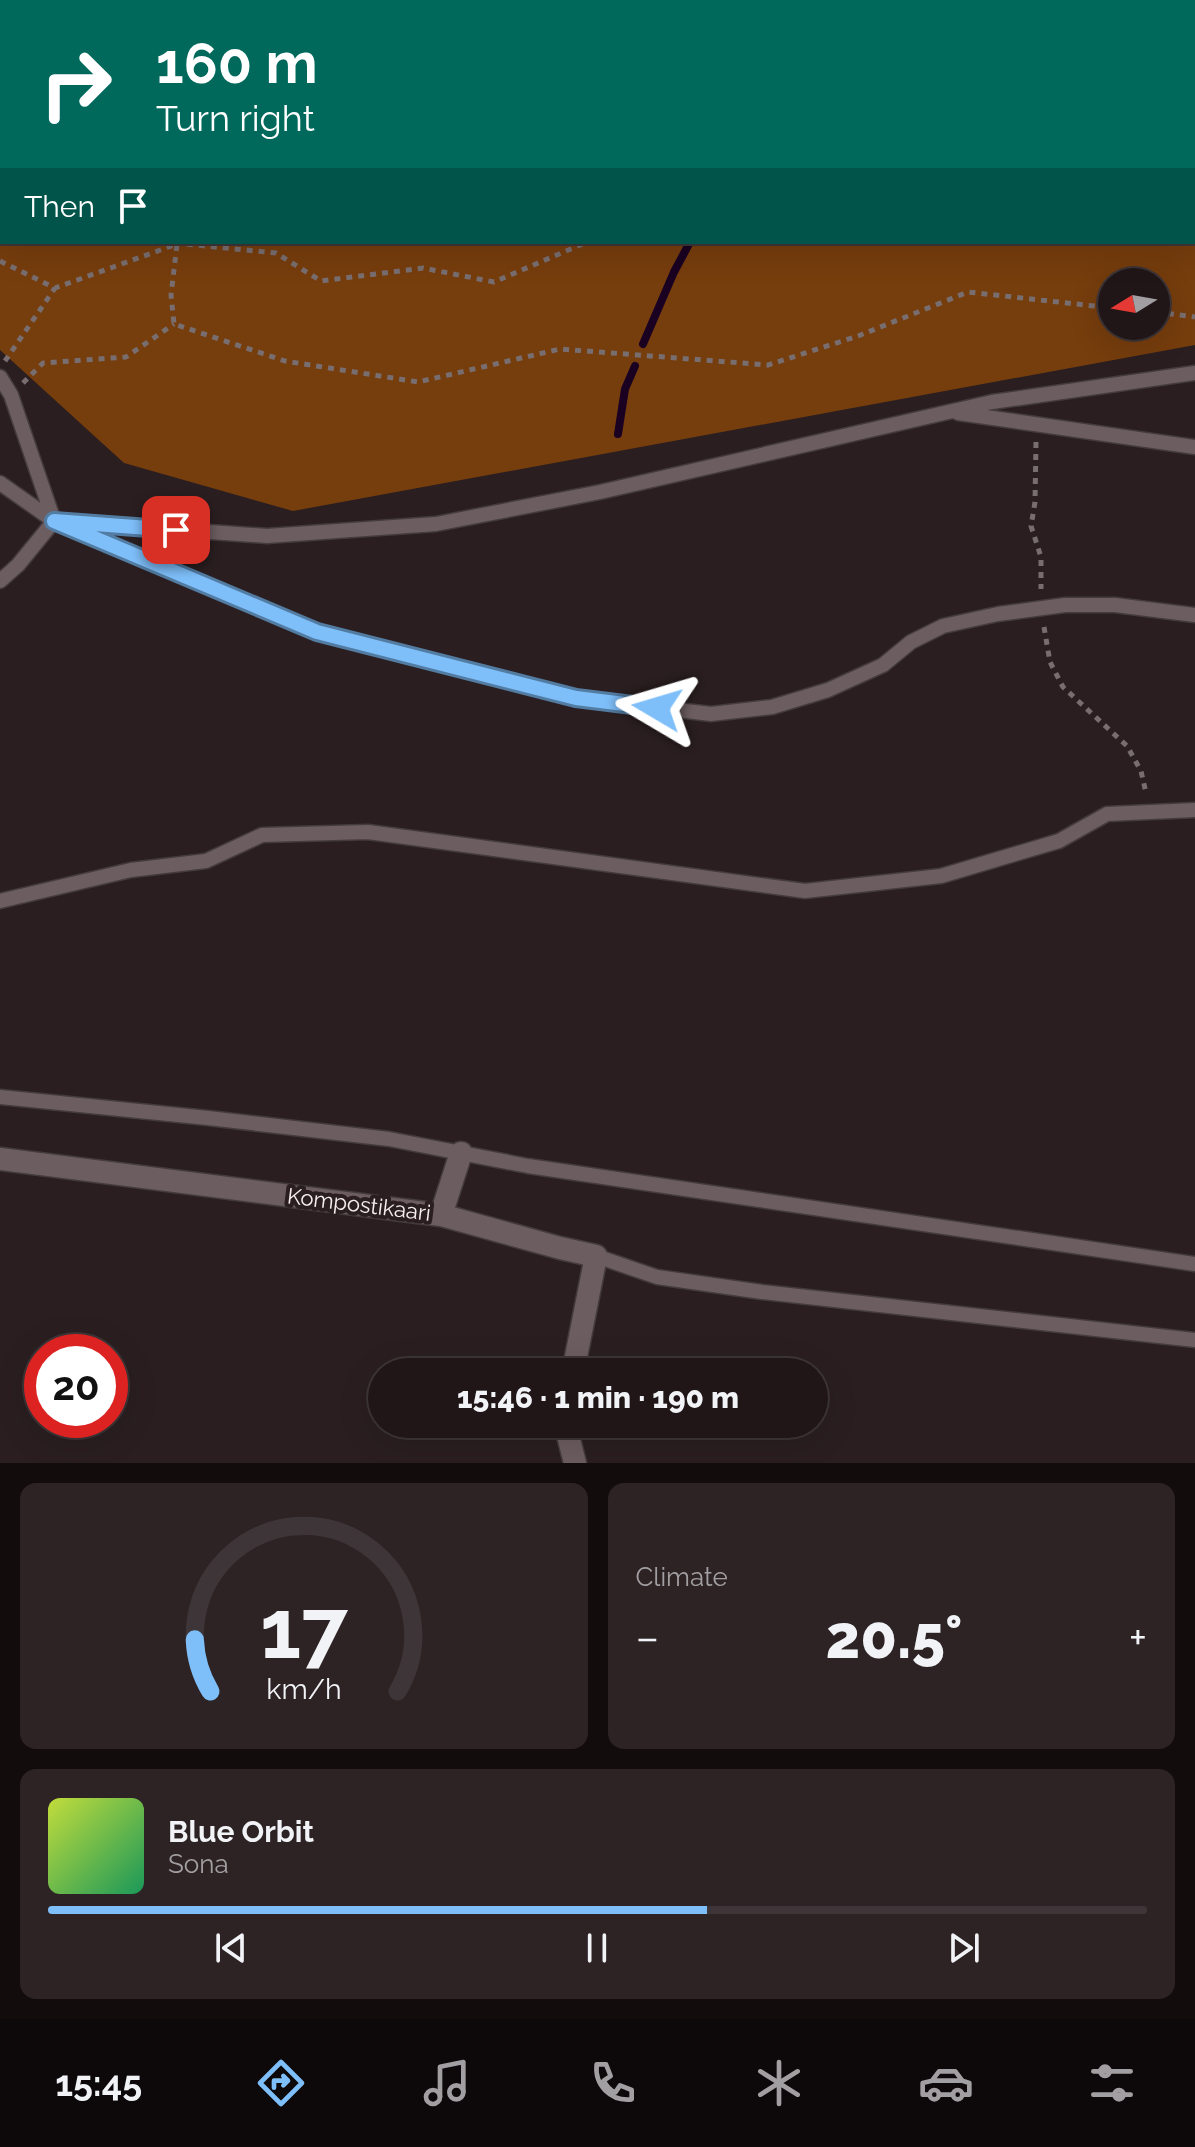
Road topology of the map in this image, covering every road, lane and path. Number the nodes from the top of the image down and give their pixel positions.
1 (172, 244) edge
2 (175, 244) edge
3 (185, 244) edge
4 (582, 244) edge
5 (0, 261) edge
6 (55, 288) junction
7 (1098, 306) edge
8 (1170, 314) edge
9 (1195, 317) edge
10 (174, 324) junction
11 (0, 368) edge
12 (1195, 373) edge
13 (0, 377) edge
14 (11, 395) junction
15 (948, 412) junction
16 (1195, 447) edge
17 (0, 483) edge
18 (54, 521) junction
19 (0, 581) edge
20 (1195, 615) edge
21 (1195, 810) edge
22 (3, 898) edge
23 (0, 1097) edge
24 (461, 1153) junction
25 (0, 1159) edge
26 (441, 1215) junction
27 (596, 1256) junction
28 (1195, 1264) edge
29 (1195, 1340) edge
30 (576, 1358) edge
31 (569, 1438) edge
32 (575, 1463) edge

1 - 6 path
2 - 10 path
3 - 4 path
5 - 6 path
6 - 11 path
7 - 10 path
8 - 9 path
10 - 14 path
12 - 15 lane
13 - 14 lane
14 - 18 lane
15 - 16 lane
15 - 18 lane
17 - 18 lane
18 - 19 lane
18 - 20 lane
21 - 22 lane
23 - 24 lane
24 - 26 street
24 - 28 lane
25 - 26 street, Kompostikaari
26 - 27 street, Kompostikaari
27 - 29 lane
27 - 30 street
31 - 32 street

